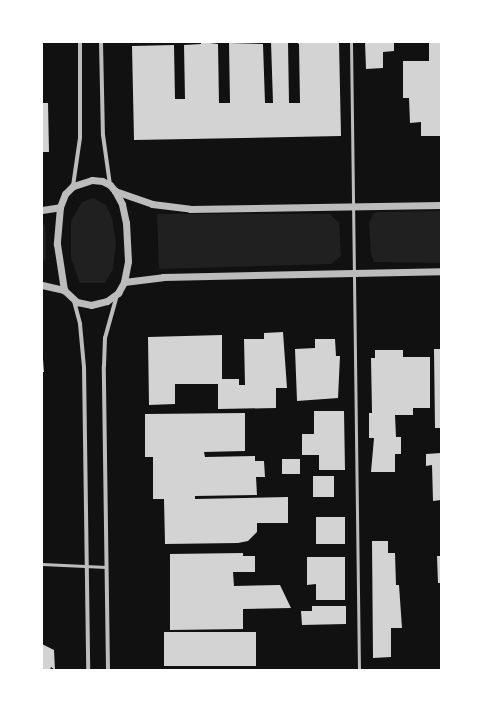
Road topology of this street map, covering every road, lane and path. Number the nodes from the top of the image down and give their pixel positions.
1 (80, 42) edge
2 (102, 42) edge
3 (351, 42) edge
4 (110, 185) junction
5 (73, 186) junction
6 (116, 192) junction
7 (441, 205) edge
8 (354, 206) junction
9 (60, 207) junction
10 (42, 210) edge
11 (355, 271) junction
12 (441, 271) edge
13 (124, 282) junction
14 (42, 285) edge
15 (64, 290) junction
16 (117, 294) junction
17 (74, 300) junction
18 (42, 564) edge
19 (87, 567) junction
20 (106, 567) junction
21 (88, 670) edge
22 (108, 670) edge
23 (359, 670) edge

1 - 5 street
2 - 4 street
3 - 8 lane
4 - 5 street
4 - 6 street
5 - 9 street
6 - 8 street
6 - 13 street
7 - 8 street
8 - 11 lane
9 - 10 street
9 - 15 street
11 - 12 street
11 - 13 street
11 - 23 lane
13 - 16 street
14 - 15 street
15 - 17 street
16 - 17 street
16 - 20 street
17 - 19 street
18 - 19 lane
19 - 20 lane
19 - 21 street
20 - 22 street

